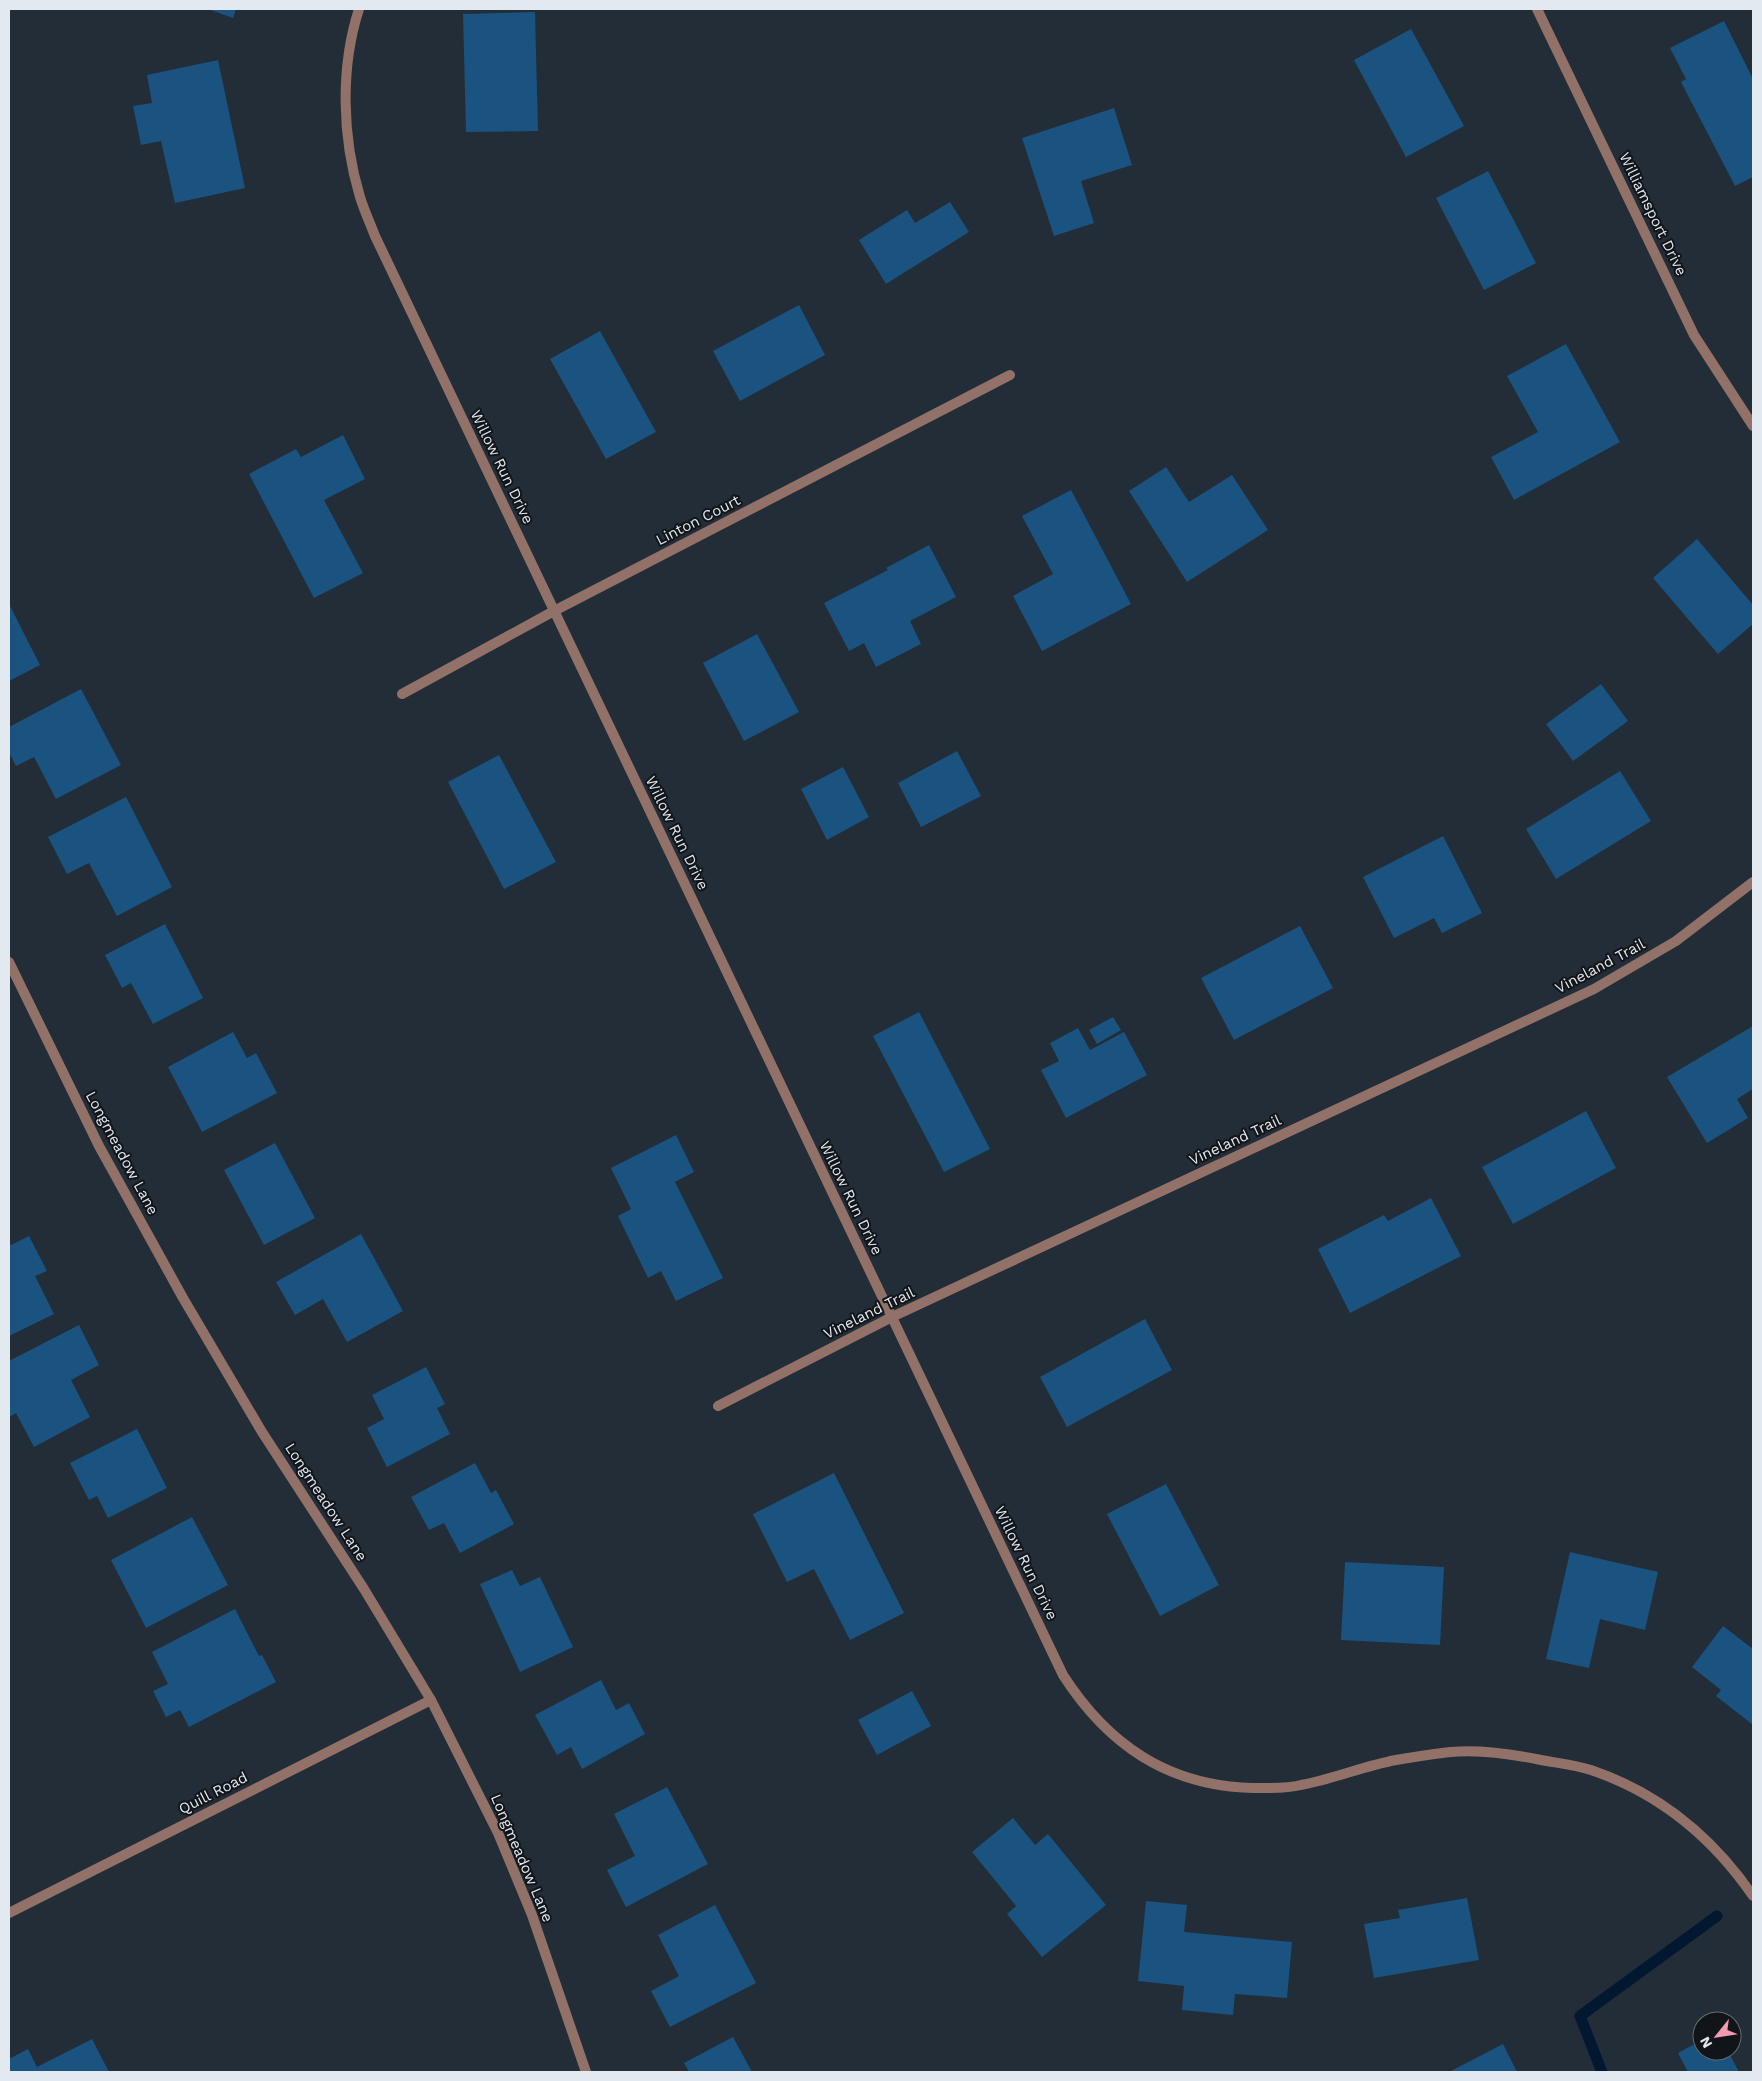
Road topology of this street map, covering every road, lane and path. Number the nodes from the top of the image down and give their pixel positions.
1 (359, 9) edge
2 (1537, 9) edge
3 (1010, 375) dead end
4 (1753, 426) edge
5 (554, 611) junction
6 (402, 694) dead end
7 (1753, 882) edge
8 (9, 962) edge
9 (892, 1317) junction
10 (718, 1406) dead end
11 (432, 1700) junction
12 (1753, 1896) edge
13 (9, 1913) edge
14 (586, 2072) edge

1 - 5 street, Willow Run Drive
2 - 4 street, Williamsport Drive
3 - 5 street, Linton Court
5 - 6 street, Linton Court
5 - 9 street, Willow Run Drive
7 - 9 street, Vineland Trail
8 - 11 street, Longmeadow Lane
9 - 10 street, Vineland Trail
9 - 12 street, Willow Run Drive
11 - 13 street, Quill Road
11 - 14 street, Longmeadow Lane

